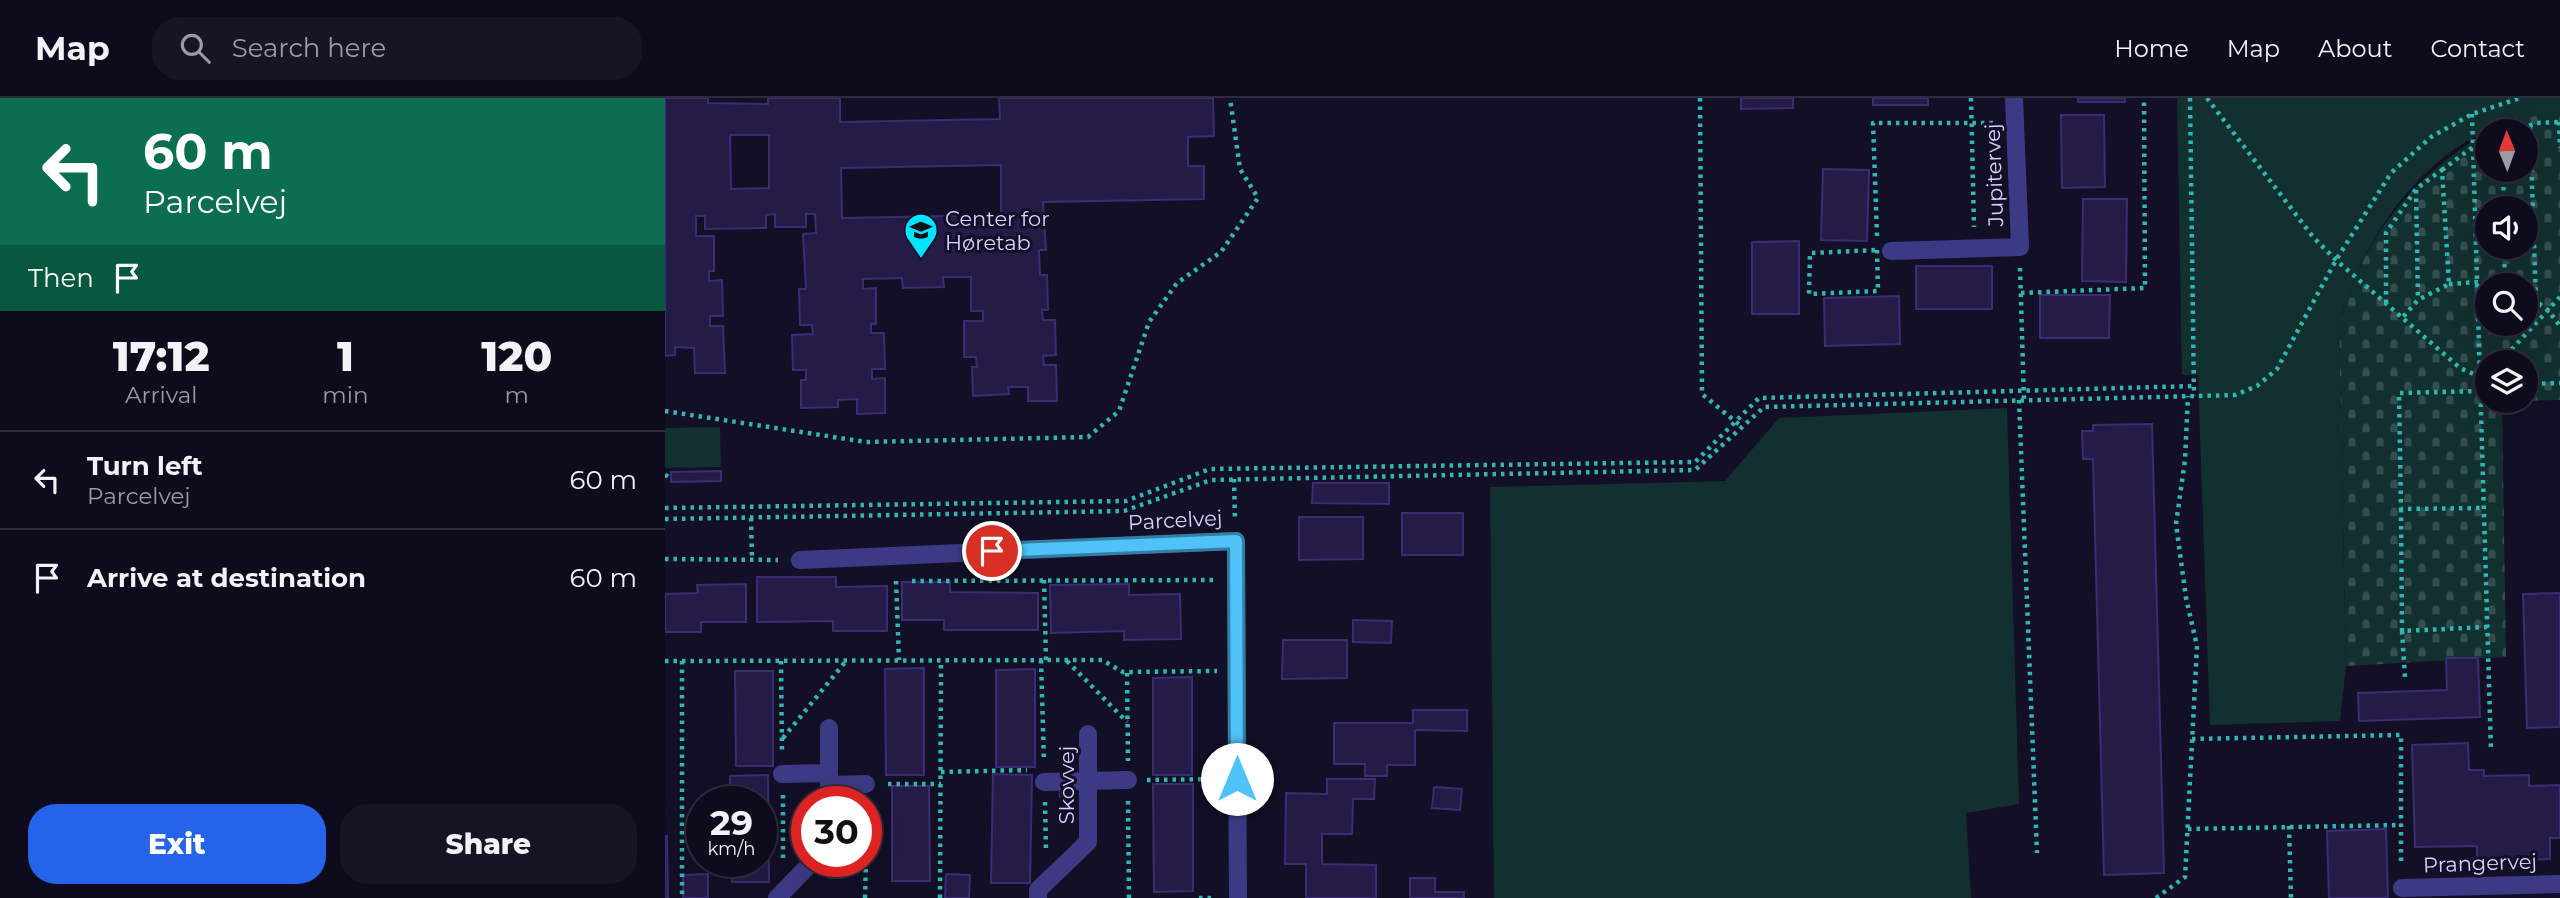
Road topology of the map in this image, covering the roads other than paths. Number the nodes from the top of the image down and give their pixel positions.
1 (2014, 98) edge
2 (1884, 250) road end
3 (800, 560) road end
4 (829, 728) dead end
5 (1089, 734) dead end
6 (782, 774) dead end
7 (1038, 776) road end
8 (1128, 780) road end
9 (1089, 782) junction
10 (866, 784) road end
11 (829, 786) edge
12 (797, 877) edge
13 (2560, 884) edge
14 (2402, 888) road end
15 (777, 898) edge
16 (1038, 898) edge
17 (1238, 898) edge

1 - 2 street, Jupitervej
3 - 17 street, Parcelvej
4 - 11 street
5 - 9 street, Skovvej
6 - 11 street
7 - 9 street
8 - 9 street
9 - 16 street, Skovvej
10 - 11 street
12 - 15 street
13 - 14 street, Prangervej

